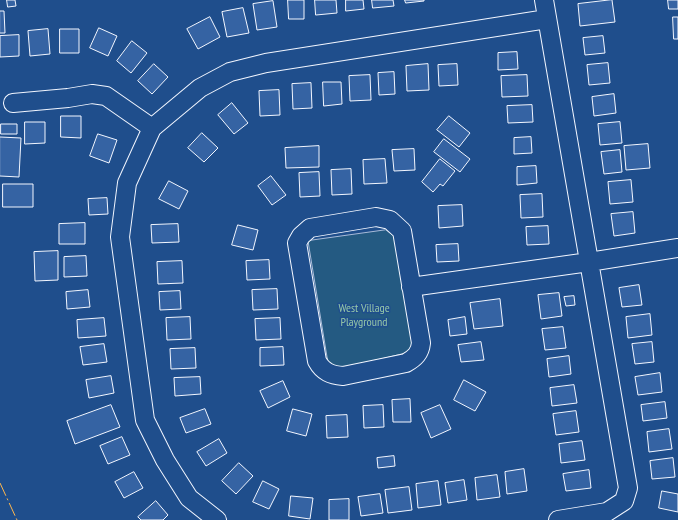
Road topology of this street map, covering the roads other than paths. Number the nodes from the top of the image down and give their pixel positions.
1 (544, 0) edge
2 (547, 19) junction
3 (13, 103) dead end
4 (152, 128) junction
5 (678, 248) edge
6 (589, 262) junction
7 (412, 287) junction
8 (217, 520) edge
9 (558, 520) edge

1 - 2 street
2 - 4 street
2 - 6 street
3 - 4 street
4 - 8 street
5 - 6 street
6 - 7 street
6 - 9 street
7 - 7 street

